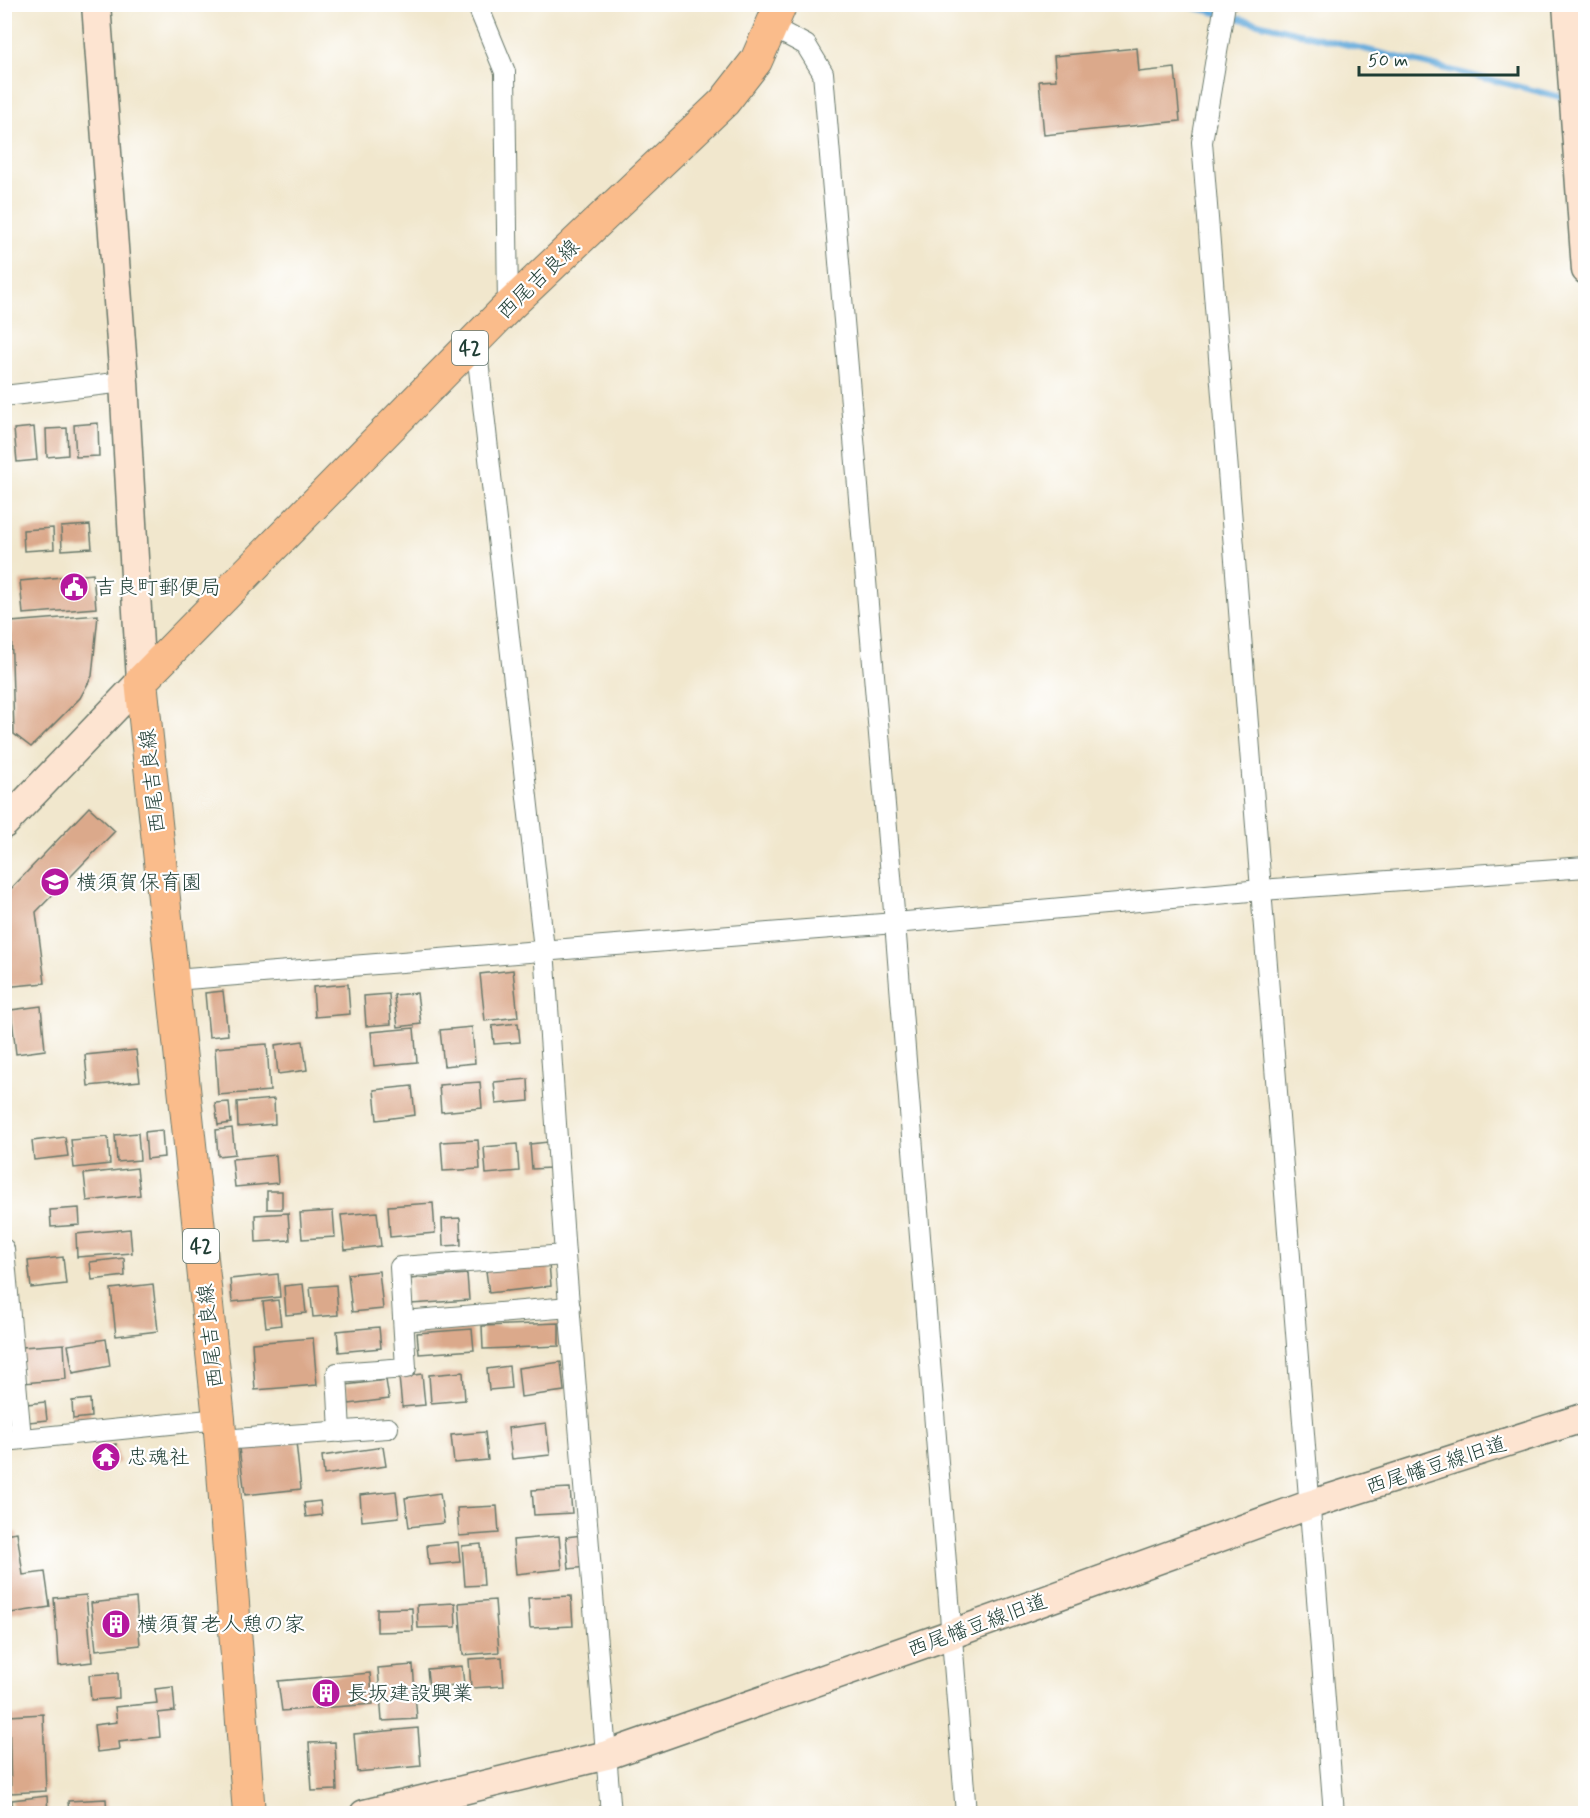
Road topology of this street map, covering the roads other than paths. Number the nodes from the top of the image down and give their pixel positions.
1 (96, 4) edge
2 (477, 4) edge
3 (1225, 4) edge
4 (1567, 4) edge
5 (777, 16) edge
6 (1586, 270) edge
7 (508, 307) junction
8 (476, 342) junction
9 (124, 382) junction
10 (4, 396) edge
11 (141, 681) junction
12 (4, 824) edge
13 (1586, 867) edge
14 (1262, 890) junction
15 (895, 923) junction
16 (544, 949) junction
17 (174, 980) junction
18 (4, 1249) edge
19 (565, 1255) junction
20 (570, 1307) junction
21 (404, 1321) junction
22 (1586, 1418) edge
23 (388, 1428) dead end
24 (219, 1430) junction
25 (340, 1432) junction
26 (13, 1440) edge
27 (1309, 1505) junction
28 (952, 1635) junction
29 (607, 1755) junction
30 (249, 1814) edge
31 (364, 1814) edge
32 (611, 1814) edge
33 (966, 1814) edge
34 (1334, 1814) edge

1 - 9 street
2 - 7 street
3 - 14 street
4 - 6 street
5 - 7 main road, 西尾吉良線 / 42
5 - 15 street
7 - 8 main road, 西尾吉良線 / 42
8 - 11 main road, 西尾吉良線 / 42
8 - 16 street
9 - 10 street
9 - 11 street
11 - 12 street
11 - 17 main road, 西尾吉良線 / 42
13 - 14 street
14 - 15 street
14 - 27 street
15 - 16 street
15 - 28 street
16 - 17 street
16 - 19 street
17 - 24 main road, 西尾吉良線 / 42
18 - 26 street
19 - 20 street
19 - 21 street
20 - 21 street
20 - 29 street
21 - 25 street
22 - 27 street, 西尾幡豆線旧道
23 - 25 street
24 - 25 street
24 - 26 street
24 - 30 main road, 西尾吉良線 / 42
27 - 28 street, 西尾幡豆線旧道
27 - 34 street
28 - 29 street, 西尾幡豆線旧道
28 - 33 street
29 - 31 street, 西尾幡豆線旧道
29 - 32 street

